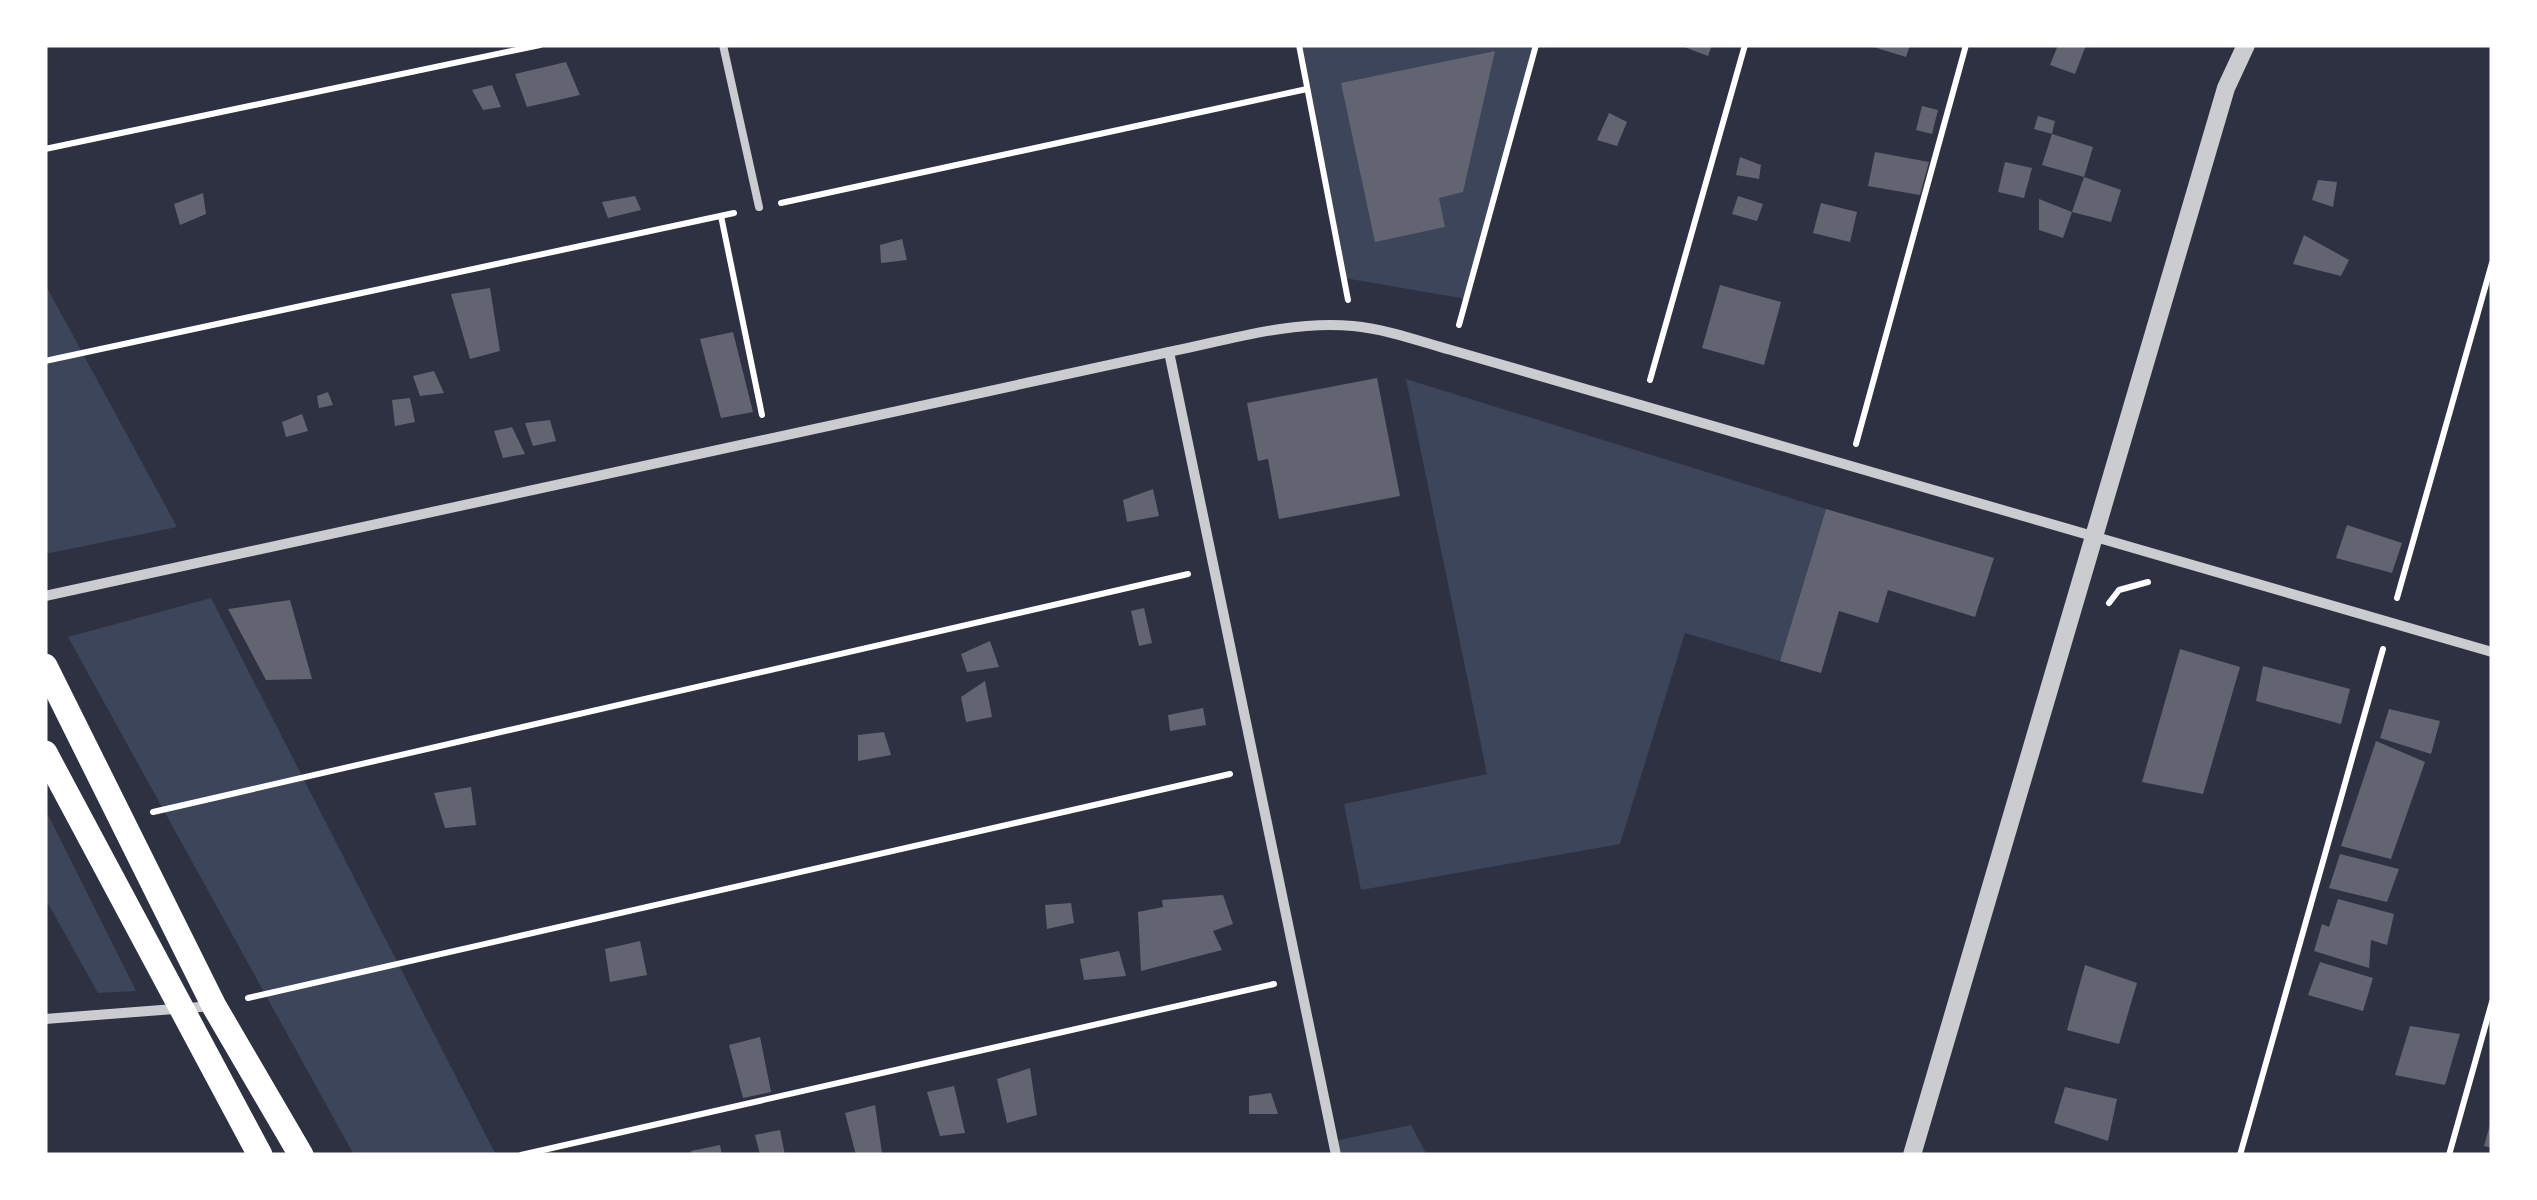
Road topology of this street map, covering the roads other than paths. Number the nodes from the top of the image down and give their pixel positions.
1 (724, 45) edge
2 (2232, 45) edge
3 (2246, 45) edge
4 (2226, 88) junction
5 (759, 207) road end
6 (1169, 352) junction
7 (2094, 538) junction
8 (45, 596) edge
9 (2492, 652) edge
10 (45, 666) edge
11 (45, 753) edge
12 (214, 1006) junction
13 (179, 1009) junction
14 (45, 1019) edge
15 (260, 1155) edge
16 (301, 1155) edge
17 (1336, 1155) edge
18 (1912, 1155) edge

1 - 5 lane
2 - 4 street
3 - 4 street
4 - 7 street
6 - 7 street
6 - 8 street
6 - 17 street
7 - 9 street
7 - 18 street
10 - 12 main road
11 - 13 main road
12 - 13 street
12 - 16 main road
13 - 14 street
13 - 15 main road

